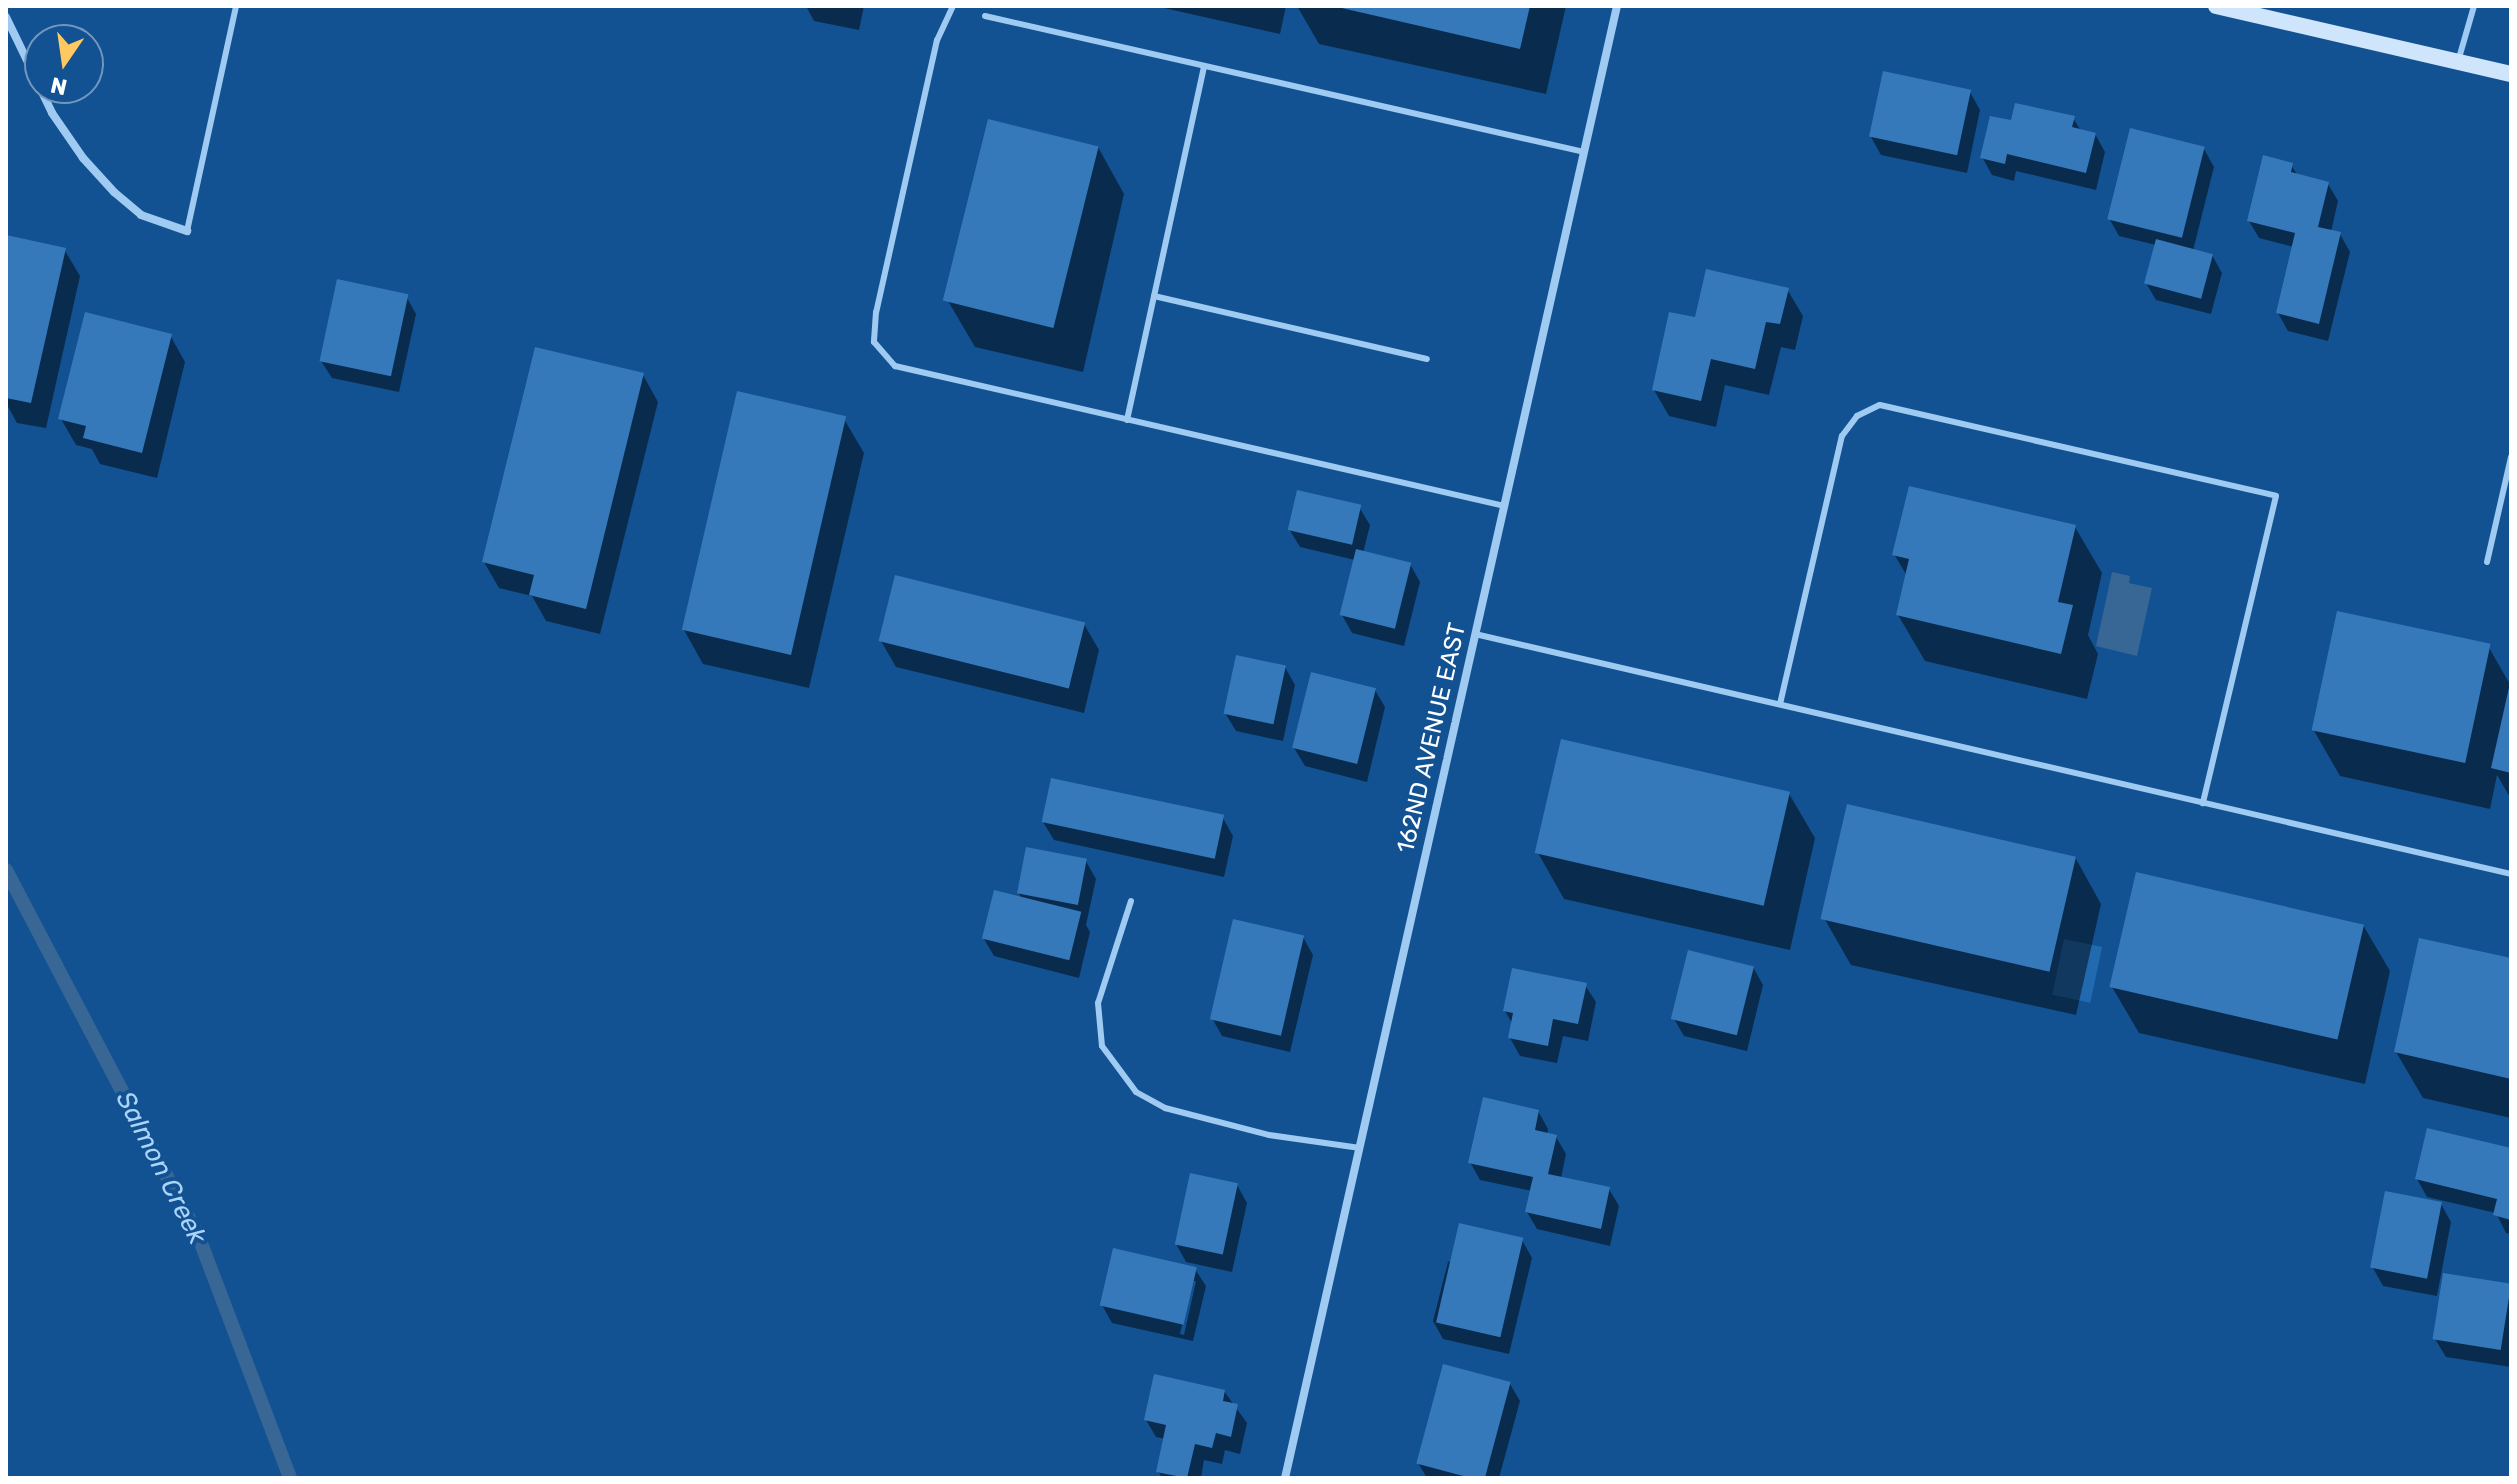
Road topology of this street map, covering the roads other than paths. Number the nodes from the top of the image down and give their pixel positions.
1 (236, 6) edge
2 (953, 6) edge
3 (1617, 6) edge
4 (2216, 6) edge
5 (2474, 6) edge
6 (985, 16) dead end
7 (6, 17) edge
8 (24, 55) edge
9 (2458, 62) junction
10 (1204, 68) junction
11 (2511, 74) edge
12 (50, 104) edge
13 (1584, 152) junction
14 (187, 231) joint
15 (1154, 296) junction
16 (1427, 359) dead end
17 (1127, 420) junction
18 (2511, 457) edge
19 (1505, 506) junction
20 (2487, 562) dead end
21 (1475, 634) junction
22 (1780, 704) junction
23 (2203, 803) junction
24 (2511, 874) edge
25 (1131, 901) dead end
26 (1360, 1148) junction
27 (1285, 1478) edge

1 - 14 lane
2 - 17 lane
3 - 13 street, 162ND AVENUE EAST
4 - 9 street
5 - 9 lane
6 - 10 lane
7 - 8 street
9 - 11 street
10 - 13 lane
10 - 15 lane
12 - 14 street
13 - 19 street, 162ND AVENUE EAST
15 - 16 lane
15 - 17 lane
17 - 19 lane
18 - 20 lane
19 - 21 street, 162ND AVENUE EAST
21 - 22 lane
21 - 26 street, 162ND AVENUE EAST
22 - 23 lane
22 - 23 lane
23 - 24 lane
25 - 26 lane
26 - 27 street, 162ND AVENUE EAST

